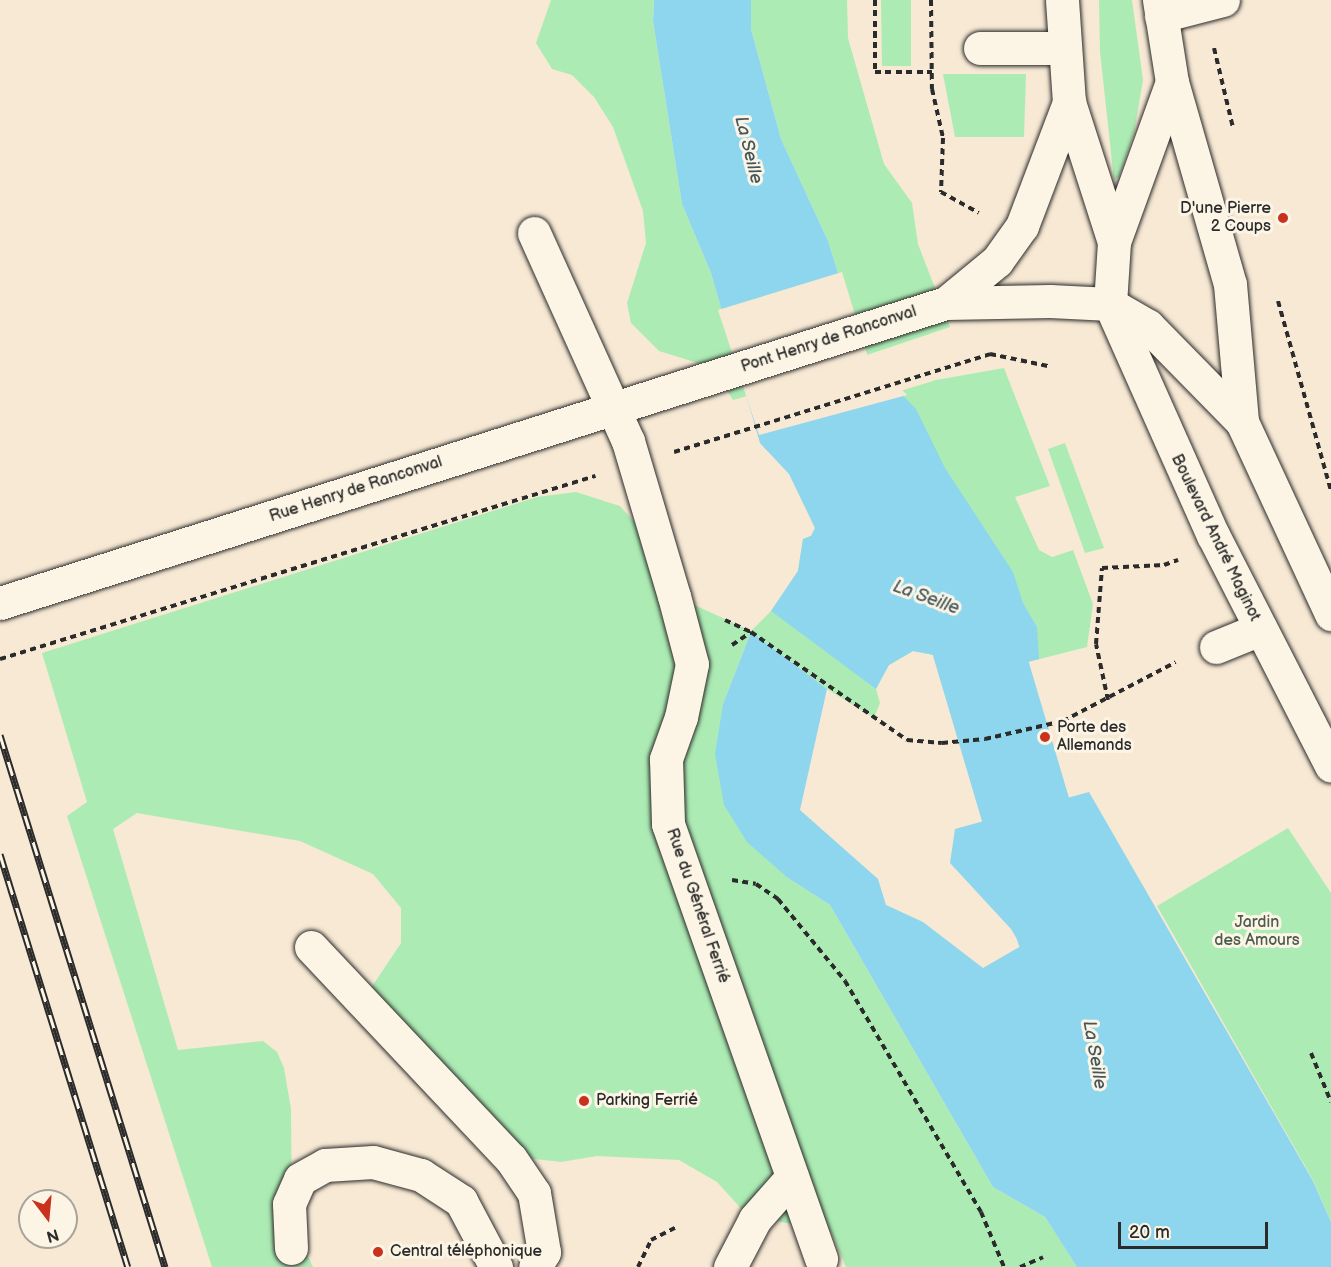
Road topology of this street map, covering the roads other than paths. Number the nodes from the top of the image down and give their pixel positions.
1 (1062, 0) edge
2 (1223, 0) edge
3 (1160, 8) edge
4 (980, 48) dead end
5 (1063, 48) junction
6 (1172, 82) junction
7 (1069, 102) junction
8 (534, 233) dead end
9 (1114, 242) junction
10 (946, 303) junction
11 (1110, 304) junction
12 (713, 377) joint
13 (613, 409) junction
14 (1242, 422) junction
15 (0, 603) edge
16 (1329, 604) edge
17 (1260, 629) junction
18 (1216, 647) road end
19 (1331, 766) edge
20 (311, 947) dead end
21 (792, 1177) junction
22 (291, 1248) dead end
23 (821, 1259) dead end
24 (496, 1267) edge
25 (535, 1267) edge
26 (730, 1267) edge

1 - 5 main road, Boulevard André Maginot
2 - 3 main road
3 - 6 main road
4 - 5 main road
5 - 7 main road, Boulevard André Maginot
6 - 9 main road
6 - 14 main road
7 - 9 main road, Boulevard André Maginot
7 - 10 main road
8 - 13 main road, Rue du Général Ferrié
9 - 11 main road, Boulevard André Maginot
10 - 11 main road
10 - 12 main road, Pont Henry de Ranconval
11 - 14 main road
11 - 17 main road, Boulevard André Maginot
12 - 13 main road, Rue Henry de Ranconval
13 - 15 main road, Rue Henry de Ranconval
13 - 21 main road, Rue du Général Ferrié
14 - 16 main road
17 - 18 main road
17 - 19 main road, Boulevard André Maginot
20 - 25 main road
21 - 23 main road, Rue du Général Ferrié
21 - 26 main road
22 - 24 main road

